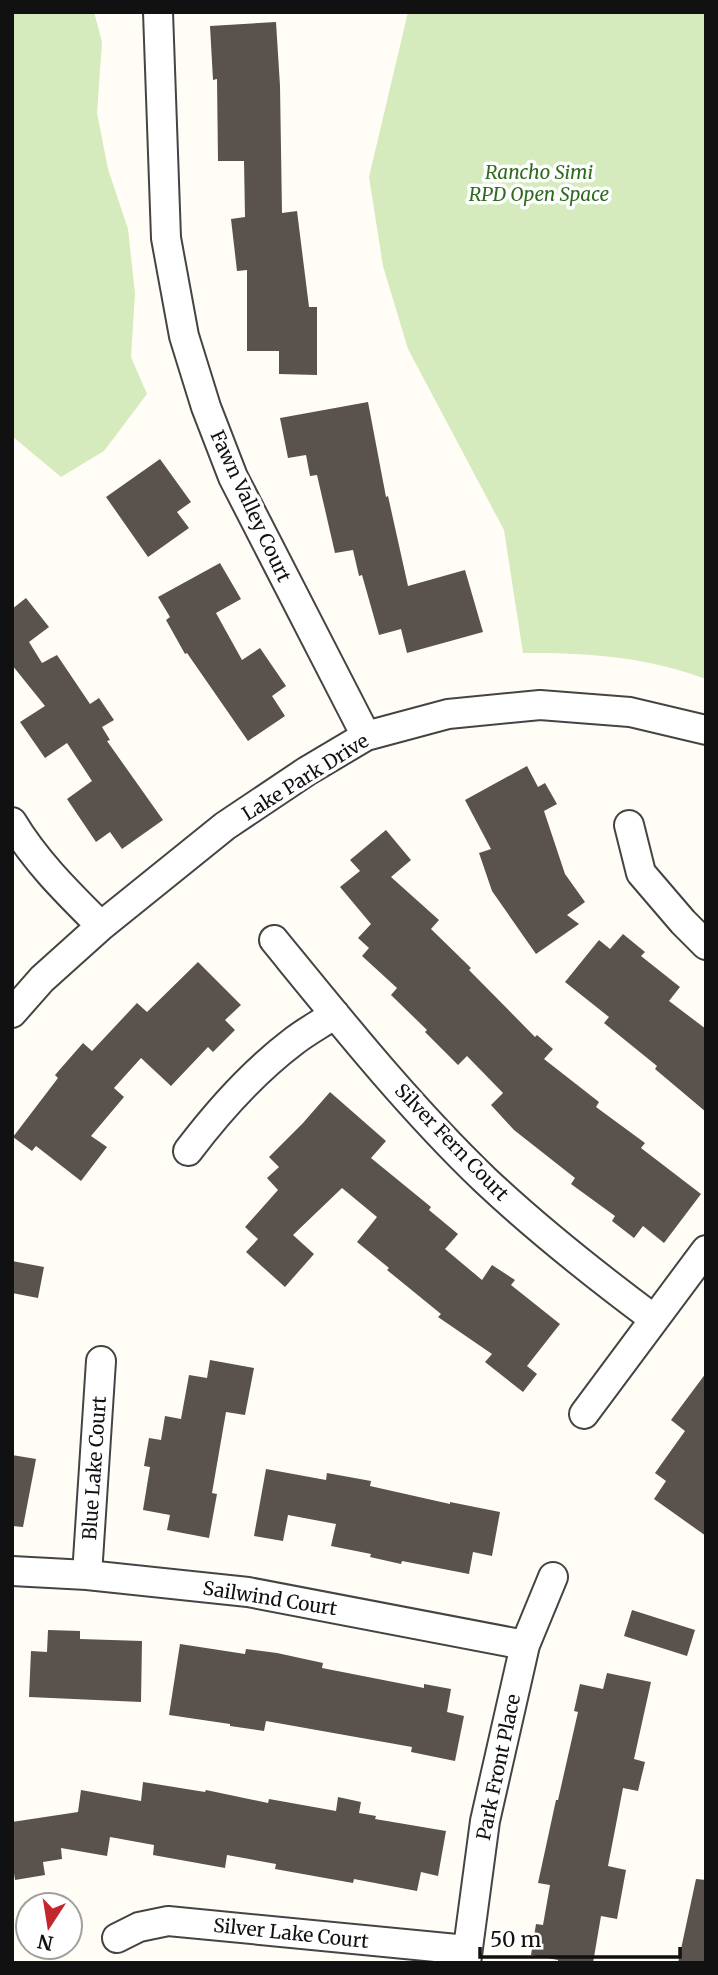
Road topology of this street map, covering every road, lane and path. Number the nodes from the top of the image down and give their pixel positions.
1 (158, 12) edge
2 (706, 730) edge
3 (366, 736) junction
4 (12, 822) edge
5 (629, 825) dead end
6 (101, 926) junction
7 (274, 940) dead end
8 (706, 945) edge
9 (12, 1013) edge
10 (335, 1014) junction
11 (188, 1151) dead end
12 (706, 1250) edge
13 (653, 1319) junction
14 (101, 1361) dead end
15 (584, 1414) dead end
16 (12, 1571) edge
17 (87, 1574) junction
18 (554, 1577) dead end
19 (525, 1645) junction
20 (117, 1938) dead end
21 (467, 1956) edge

1 - 3 street, Fawn Valley Court
2 - 3 street, Lake Park Drive
3 - 6 street, Lake Park Drive
4 - 6 street
5 - 8 street
6 - 9 street, Lake Park Drive
7 - 10 street, Silver Fern Court
10 - 11 street
10 - 13 street, Silver Fern Court
12 - 13 street
13 - 15 street
14 - 17 street, Blue Lake Court
16 - 17 street, Sailwind Court
17 - 19 street, Sailwind Court
18 - 19 street, Park Front Place
19 - 21 street, Park Front Place
20 - 21 street, Silver Lake Court

